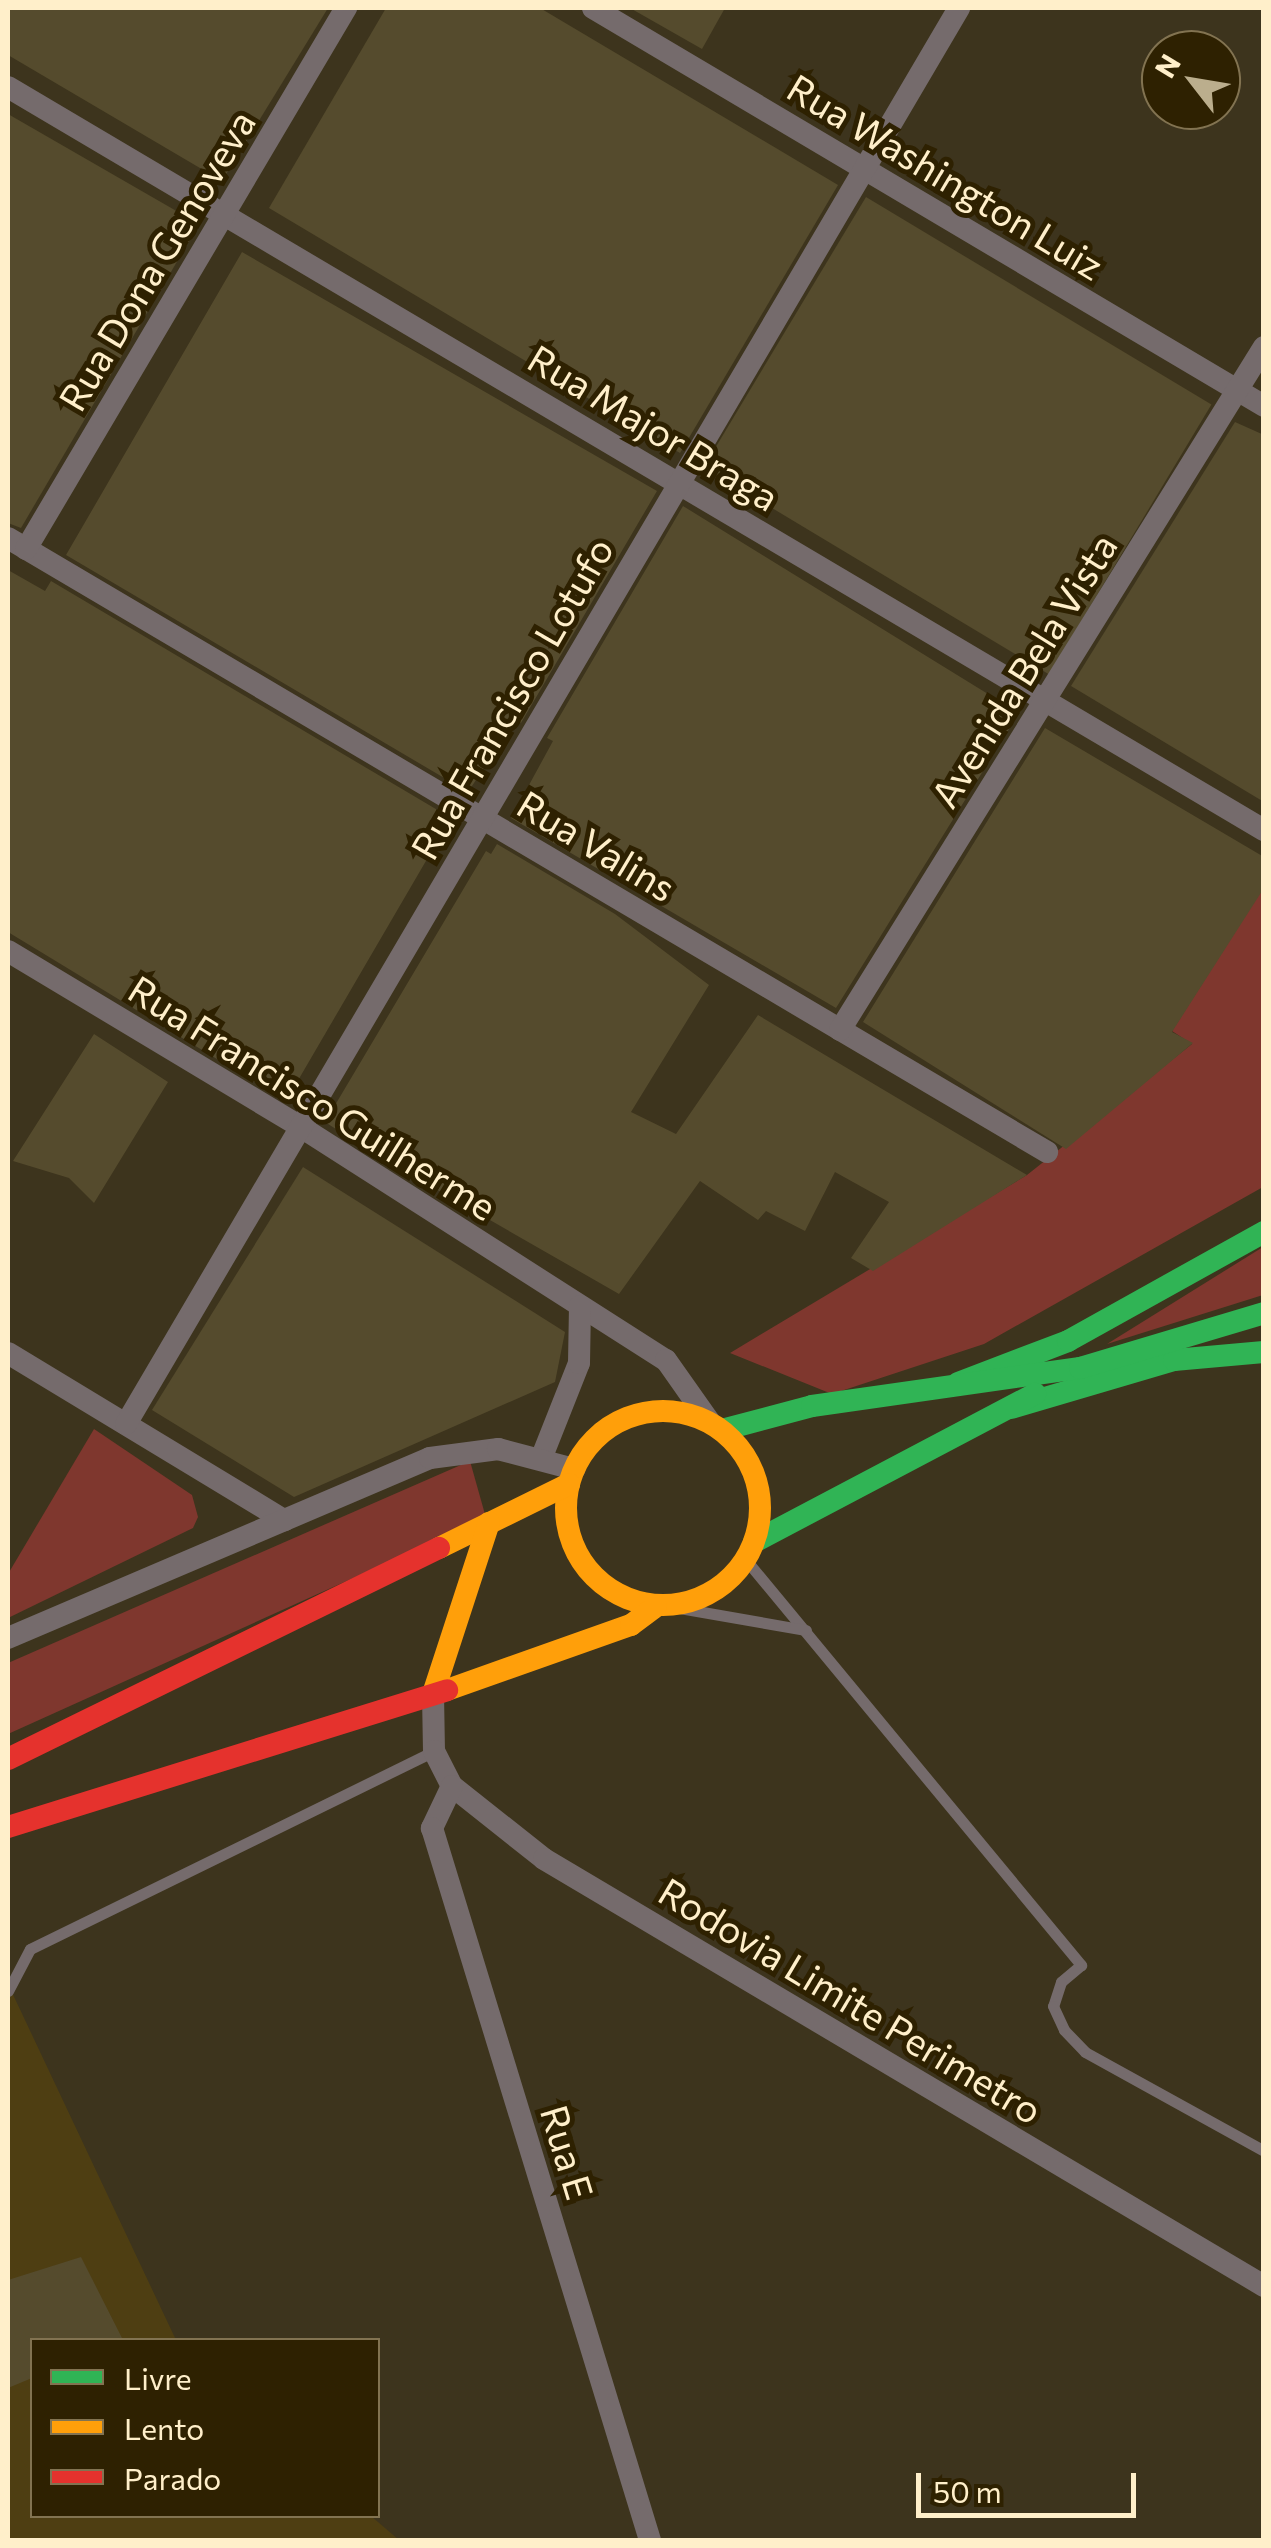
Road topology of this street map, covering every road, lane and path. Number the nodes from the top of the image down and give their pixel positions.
1 (346, 8) edge
2 (593, 8) edge
3 (959, 8) edge
4 (8, 87) edge
5 (864, 168) junction
6 (224, 214) junction
7 (1264, 347) edge
8 (1237, 390) junction
9 (1264, 406) edge
10 (678, 481) junction
11 (17, 543) edge
12 (1045, 702) junction
13 (482, 818) junction
14 (1264, 830) edge
15 (8, 951) edge
16 (840, 1030) junction
17 (301, 1127) junction
18 (1048, 1152) dead end
19 (1264, 1232) edge
20 (580, 1306) junction
21 (1264, 1313) edge
22 (1264, 1352) edge
23 (8, 1353) edge
24 (1080, 1368) junction
25 (958, 1383) junction
26 (1010, 1408) junction
27 (126, 1424) junction
28 (715, 1426) junction
29 (541, 1459) junction
30 (572, 1476) junction
31 (284, 1520) junction
32 (489, 1523) junction
33 (750, 1551) junction
34 (662, 1606) junction
35 (806, 1630) junction
36 (8, 1638) edge
37 (433, 1694) junction
38 (434, 1751) junction
39 (8, 1759) edge
40 (452, 1786) junction
41 (8, 1827) edge
42 (8, 1991) edge
43 (1264, 2151) edge
44 (1264, 2286) edge
45 (650, 2540) edge

1 - 6 street, Rua Dona Genoveva
2 - 5 street, Rua Washington Luiz
3 - 5 street, Rua Francisco Lotufo
4 - 6 street, Rua Major Braga
5 - 8 street, Rua Washington Luiz
5 - 10 street, Rua Francisco Lotufo
6 - 10 street, Rua Major Braga
6 - 11 street, Rua Dona Genoveva
7 - 8 street, Avenida Bela Vista
8 - 9 street, Rua Washington Luiz
8 - 12 street, Avenida Bela Vista
10 - 12 street, Rua Major Braga
10 - 13 street, Rua Francisco Lotufo
11 - 13 street, Rua Valins
12 - 14 street, Rua Major Braga
12 - 16 street, Avenida Bela Vista
13 - 16 street, Rua Valins
13 - 17 street, Rua Francisco Lotufo
15 - 17 street, Rua Francisco Guilherme
16 - 18 street, Rua Valins
17 - 20 street, Rua Francisco Guilherme
17 - 27 street, Rua Francisco Lotufo
19 - 25 main road
20 - 28 street, Rua Francisco Guilherme
20 - 29 street
21 - 24 main road
22 - 26 main road
23 - 27 street
24 - 25 main road
24 - 26 main road
25 - 28 main road
26 - 33 main road
27 - 31 street
28 - 30 main road
28 - 33 main road
29 - 30 street
29 - 31 street
30 - 32 main road
30 - 34 main road
31 - 36 street
32 - 37 main road
32 - 39 main road
33 - 34 main road
33 - 35 lane
34 - 35 lane
34 - 37 main road
35 - 43 lane
37 - 38 street
37 - 41 main road
38 - 40 street
38 - 42 lane
40 - 44 street, Rodovia Limite Perimetro
40 - 45 street, Rua E

